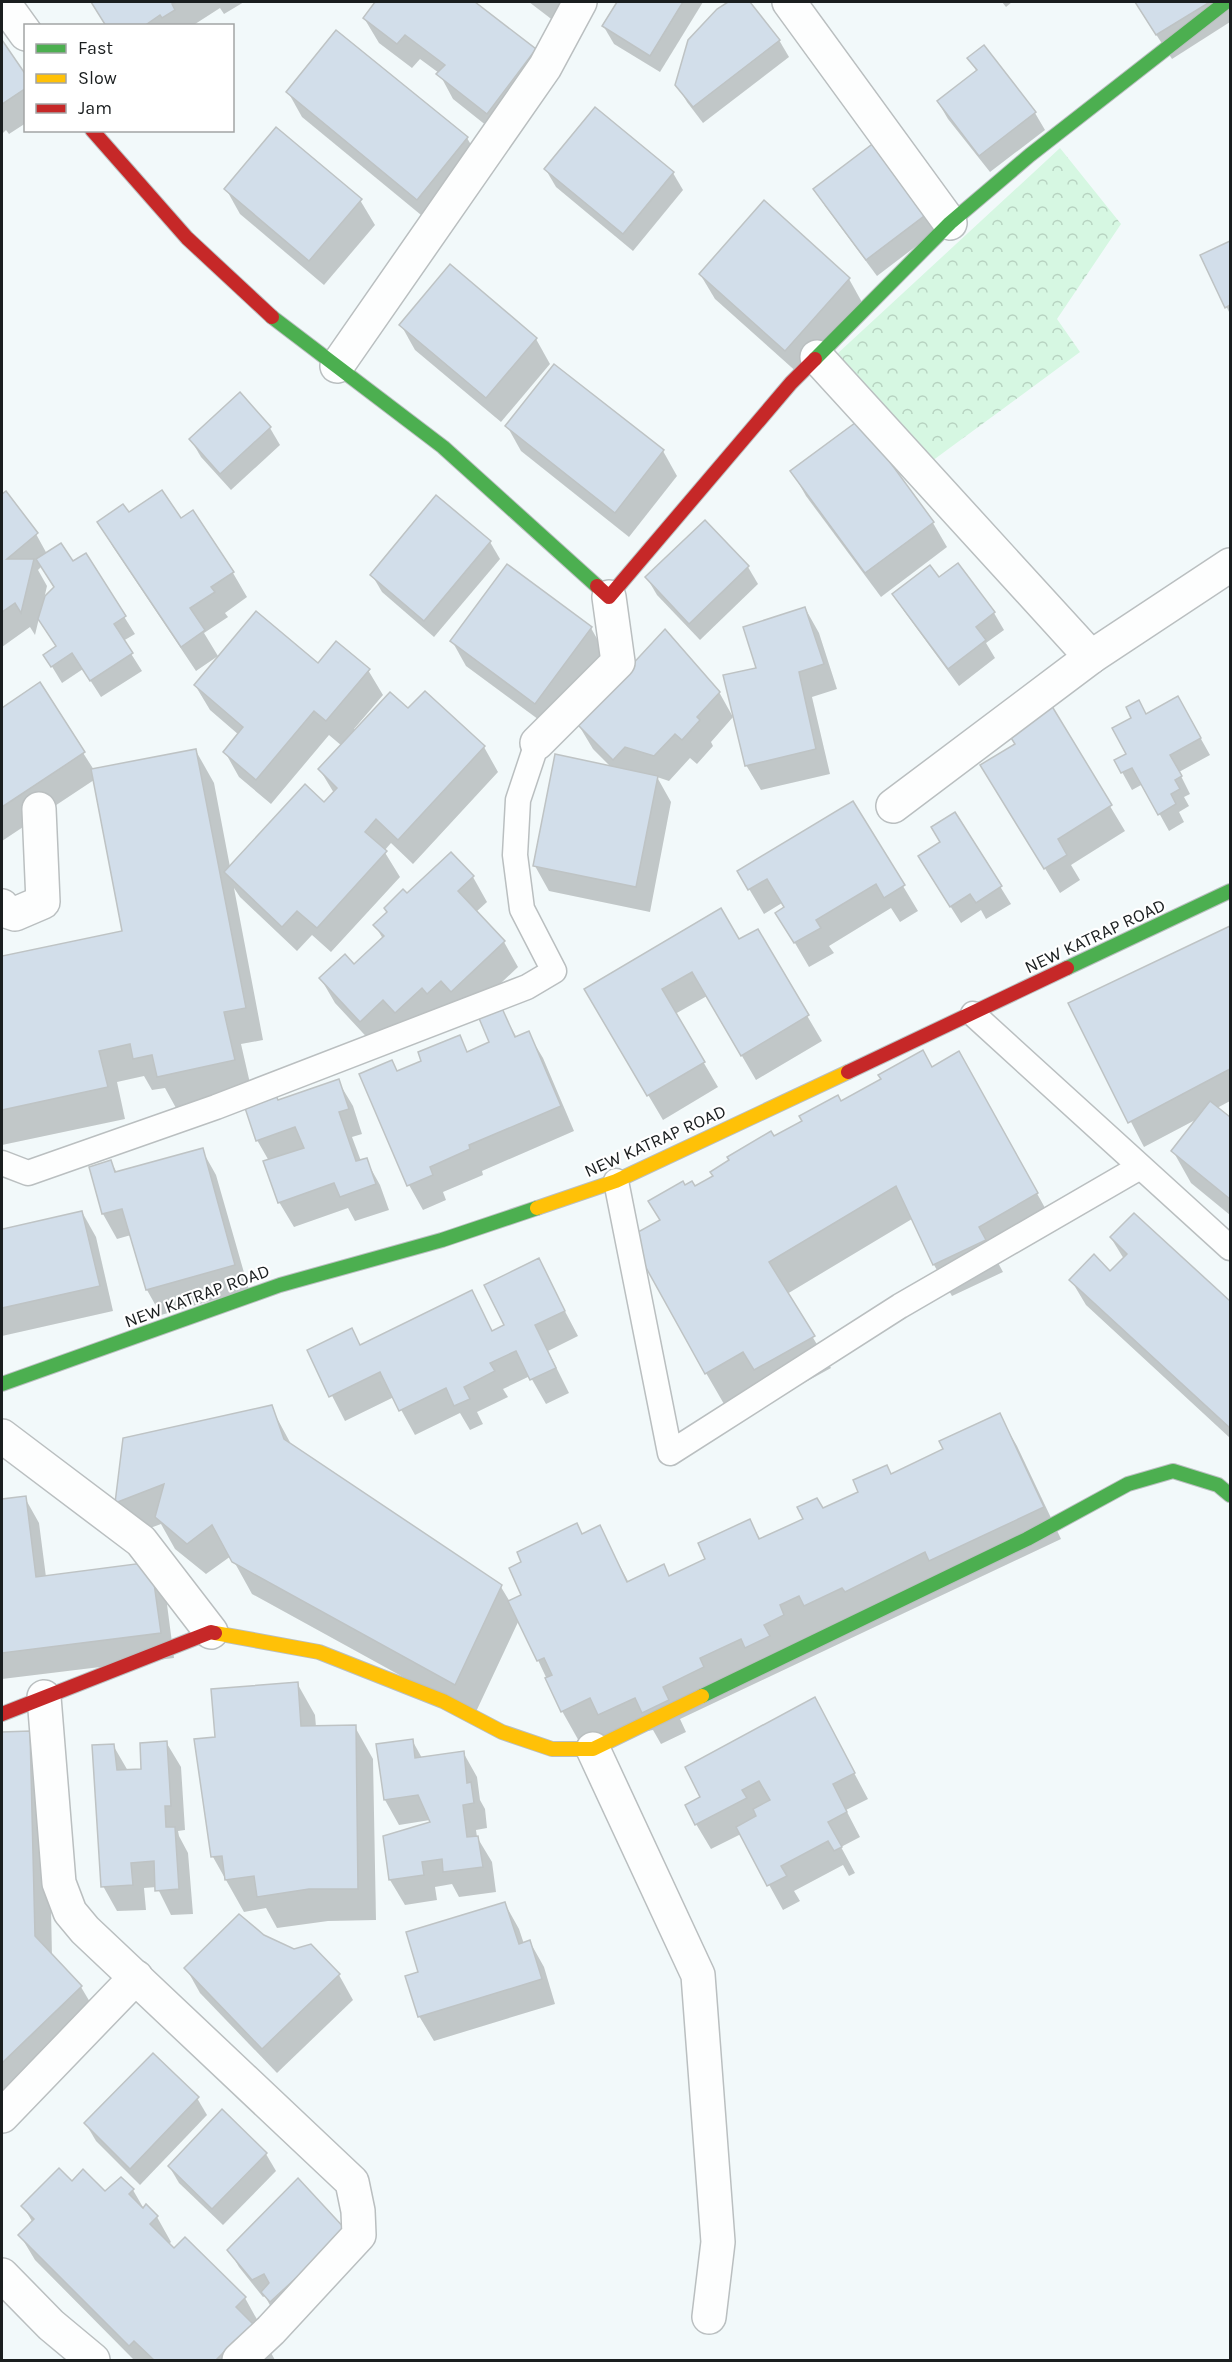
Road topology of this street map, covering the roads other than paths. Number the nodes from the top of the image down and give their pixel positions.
1 (3, 2) edge
2 (580, 2) edge
3 (789, 2) edge
4 (1226, 2) edge
5 (24, 31) edge
6 (94, 132) edge
7 (950, 223) junction
8 (818, 357) junction
9 (337, 366) junction
10 (1230, 565) edge
11 (609, 597) junction
12 (1091, 657) junction
13 (537, 743) joint
14 (893, 806) dead end
15 (39, 809) dead end
16 (1230, 891) edge
17 (2, 906) edge
18 (973, 1014) junction
19 (2, 1163) edge
20 (1140, 1167) junction
21 (616, 1181) junction
22 (1230, 1248) edge
23 (2, 1384) edge
24 (2, 1436) edge
25 (1230, 1495) edge
26 (211, 1632) junction
27 (44, 1697) junction
28 (2, 1714) edge
29 (593, 1749) junction
30 (135, 1977) junction
31 (2, 2116) edge
32 (2, 2275) edge
33 (709, 2317) dead end
34 (93, 2361) edge
35 (239, 2361) edge

1 - 5 street
2 - 9 street
3 - 7 street
4 - 7 street
6 - 9 street
7 - 8 street
8 - 11 street
8 - 12 street
9 - 11 street
10 - 12 street
11 - 13 street
12 - 14 street
13 - 19 lane
15 - 17 street
16 - 18 street, NEW KATRAP ROAD
18 - 20 lane
18 - 21 street, NEW KATRAP ROAD
20 - 21 lane
20 - 22 lane
21 - 23 street, NEW KATRAP ROAD
24 - 26 street
25 - 29 street
26 - 27 street
26 - 29 street
27 - 28 street
27 - 30 street
29 - 33 street
30 - 31 street
30 - 35 street
32 - 34 street

